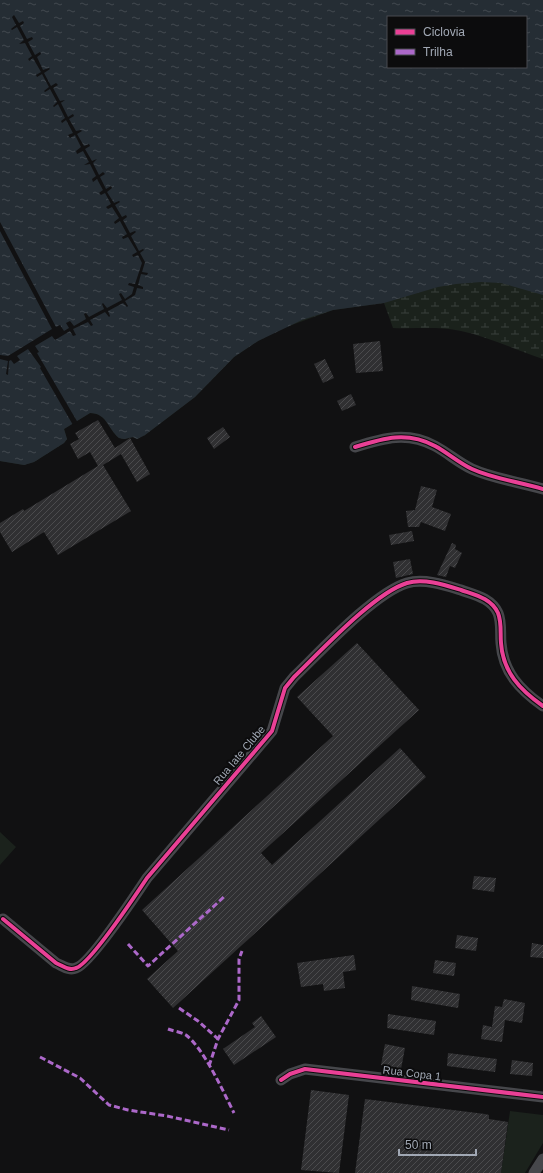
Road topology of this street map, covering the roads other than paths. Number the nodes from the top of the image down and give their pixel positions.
1 (355, 447) dead end
2 (543, 489) edge
3 (543, 706) edge
4 (4, 919) dead end
5 (281, 1080) dead end
6 (543, 1098) edge
7 (543, 1159) edge
8 (534, 1173) edge

1 - 2 street
3 - 4 street, Rua Iate Clube
5 - 6 street, Rua Copa 1
7 - 8 street

